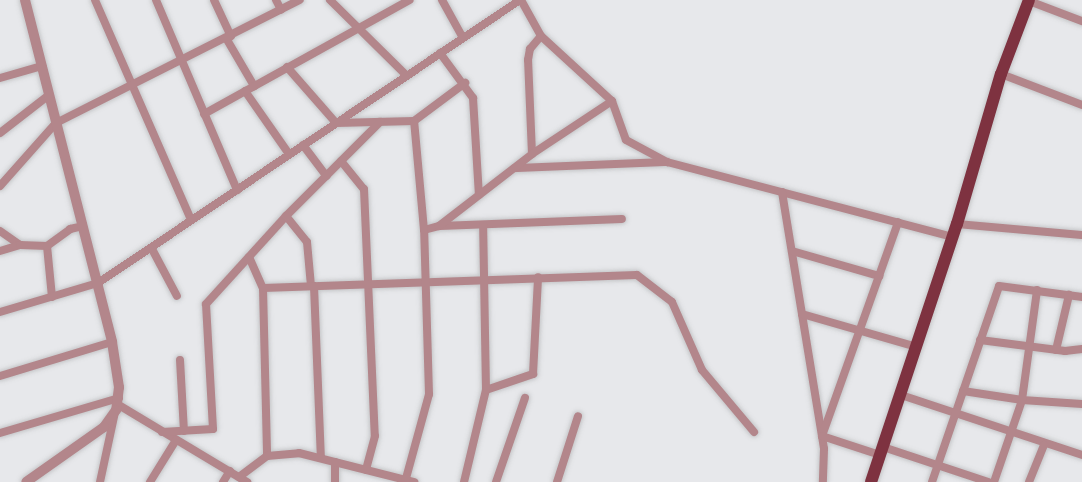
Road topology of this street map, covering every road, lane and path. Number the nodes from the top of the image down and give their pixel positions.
1 (25, 0) edge
2 (95, 0) edge
3 (156, 0) edge
4 (214, 0) edge
5 (276, 0) edge
6 (300, 0) edge
7 (330, 0) edge
8 (410, 0) edge
9 (442, 0) edge
10 (521, 0) edge
11 (1029, 1) edge
12 (280, 10) junction
13 (1082, 21) edge
14 (358, 28) junction
15 (541, 36) junction
16 (229, 37) junction
17 (463, 39) junction
18 (440, 53) junction
19 (181, 62) junction
20 (42, 66) junction
21 (287, 67) junction
22 (1002, 74) junction
23 (407, 76) junction
24 (0, 78) edge
25 (465, 83) junction
26 (135, 86) junction
27 (254, 86) junction
28 (245, 91) junction
29 (49, 95) junction
30 (612, 101) junction
31 (1082, 105) edge
32 (204, 114) junction
33 (380, 122) junction
34 (414, 122) junction
35 (56, 123) junction
36 (336, 123) junction
37 (0, 133) edge
38 (303, 145) junction
39 (289, 154) junction
40 (532, 154) junction
41 (341, 161) junction
42 (667, 162) junction
43 (514, 168) junction
44 (326, 176) junction
45 (0, 186) edge
46 (237, 190) junction
47 (782, 192) junction
48 (479, 195) junction
49 (286, 216) junction
50 (622, 219) dead end
51 (191, 220) junction
52 (898, 222) junction
53 (957, 224) junction
54 (483, 225) junction
55 (83, 226) junction
56 (439, 226) junction
57 (424, 230) junction
58 (0, 231) edge
59 (1082, 235) edge
60 (953, 237) junction
61 (20, 245) junction
62 (47, 246) junction
63 (152, 249) junction
64 (792, 250) junction
65 (0, 251) edge
66 (249, 256) junction
67 (879, 276) junction
68 (538, 277) junction
69 (484, 279) junction
70 (424, 282) junction
71 (98, 283) junction
72 (366, 284) junction
73 (313, 286) junction
74 (263, 288) junction
75 (1037, 290) junction
76 (1069, 295) junction
77 (177, 296) dead end
78 (52, 297) junction
79 (1082, 297) edge
80 (0, 312) edge
81 (802, 314) junction
82 (859, 330) junction
83 (980, 340) junction
84 (112, 342) junction
85 (917, 347) junction
86 (1030, 347) junction
87 (1082, 349) edge
88 (1056, 350) junction
89 (180, 360) dead end
90 (0, 376) edge
91 (486, 390) junction
92 (963, 391) junction
93 (901, 395) junction
94 (525, 398) dead end
95 (1022, 400) junction
96 (117, 404) junction
97 (1082, 404) edge
98 (955, 414) junction
99 (578, 416) dead end
100 (184, 431) junction
101 (162, 432) junction
102 (754, 432) dead end
103 (0, 433) edge
104 (1011, 433) junction
105 (822, 436) junction
106 (176, 440) junction
107 (1044, 445) junction
108 (882, 451) junction
109 (1082, 455) edge
110 (267, 456) junction
111 (321, 458) junction
112 (334, 462) junction
113 (938, 465) junction
114 (366, 470) junction
115 (230, 471) junction
116 (239, 477) junction
117 (408, 481) edge
118 (559, 481) edge
119 (26, 482) edge
120 (100, 482) edge
121 (150, 482) edge
122 (223, 482) edge
123 (247, 482) edge
124 (335, 482) edge
125 (464, 482) edge
126 (496, 482) edge
127 (823, 482) edge
128 (871, 482) edge
129 (932, 482) edge
130 (988, 482) edge
131 (994, 482) edge
132 (1029, 482) edge

1 - 20 street
2 - 26 street
3 - 19 street
4 - 16 street
5 - 12 street
6 - 12 street
7 - 14 street
8 - 14 street
9 - 17 street
10 - 15 street
10 - 17 street
11 - 13 street
11 - 22 main road
12 - 16 street
14 - 21 street
14 - 23 street
15 - 30 street
15 - 40 street
16 - 19 street
16 - 27 street
17 - 18 street
18 - 23 street
18 - 25 street
19 - 26 street
19 - 32 street
20 - 24 street
20 - 29 street
21 - 27 street
21 - 36 street
22 - 31 street
22 - 53 main road
23 - 36 street
25 - 34 street
25 - 48 street
26 - 35 street
26 - 51 street
27 - 28 street
28 - 32 street
28 - 39 street
29 - 35 street
29 - 37 street
30 - 40 street
30 - 42 street
32 - 46 street
33 - 34 street
33 - 36 street
33 - 41 street
34 - 57 street
35 - 45 street
35 - 55 street
36 - 38 street
38 - 39 street
38 - 44 street
39 - 46 street
40 - 43 street
41 - 44 street
41 - 72 street
42 - 43 street
42 - 47 street
43 - 48 street
44 - 49 street
46 - 51 street
47 - 52 street
47 - 64 street
48 - 56 street
49 - 66 street
49 - 73 street
50 - 54 street
51 - 63 street
52 - 60 street
52 - 67 street
53 - 59 street
53 - 60 main road
54 - 56 street
54 - 69 street
55 - 62 street
55 - 71 street
56 - 57 street
57 - 70 street
58 - 61 street
60 - 85 main road
61 - 62 street
61 - 65 street
62 - 78 street
63 - 71 street
63 - 77 street
64 - 67 street
64 - 81 street
66 - 74 street
66 - 100 street
67 - 82 street
68 - 69 street
68 - 91 street
68 - 102 street
69 - 70 street
69 - 91 street
70 - 72 street
70 - 117 street
71 - 78 street
71 - 84 street
72 - 73 street
72 - 114 street
73 - 74 street
73 - 111 street
74 - 110 street
75 - 76 street
75 - 83 street
75 - 86 street
76 - 79 street
76 - 88 street
78 - 80 street
81 - 82 street
81 - 105 street
82 - 85 street
82 - 105 street
83 - 86 street
83 - 92 street
84 - 90 street
84 - 96 street
85 - 93 main road
86 - 88 street
86 - 95 street
87 - 88 street
89 - 100 street
91 - 125 street
92 - 95 street
92 - 98 street
93 - 98 street
93 - 108 main road
94 - 126 street
95 - 97 street
95 - 104 street
96 - 101 street
96 - 103 street
96 - 119 street
96 - 120 street
98 - 104 street
98 - 113 street
99 - 118 street
100 - 101 street
101 - 106 street
104 - 107 street
104 - 131 street
105 - 108 street
105 - 127 street
106 - 115 street
106 - 121 street
107 - 109 street
107 - 132 street
108 - 113 street
108 - 128 main road
110 - 111 street
110 - 116 street
111 - 112 street
112 - 114 street
112 - 124 street
113 - 129 street
113 - 130 street
114 - 117 street
115 - 116 street
115 - 122 street
116 - 123 street

